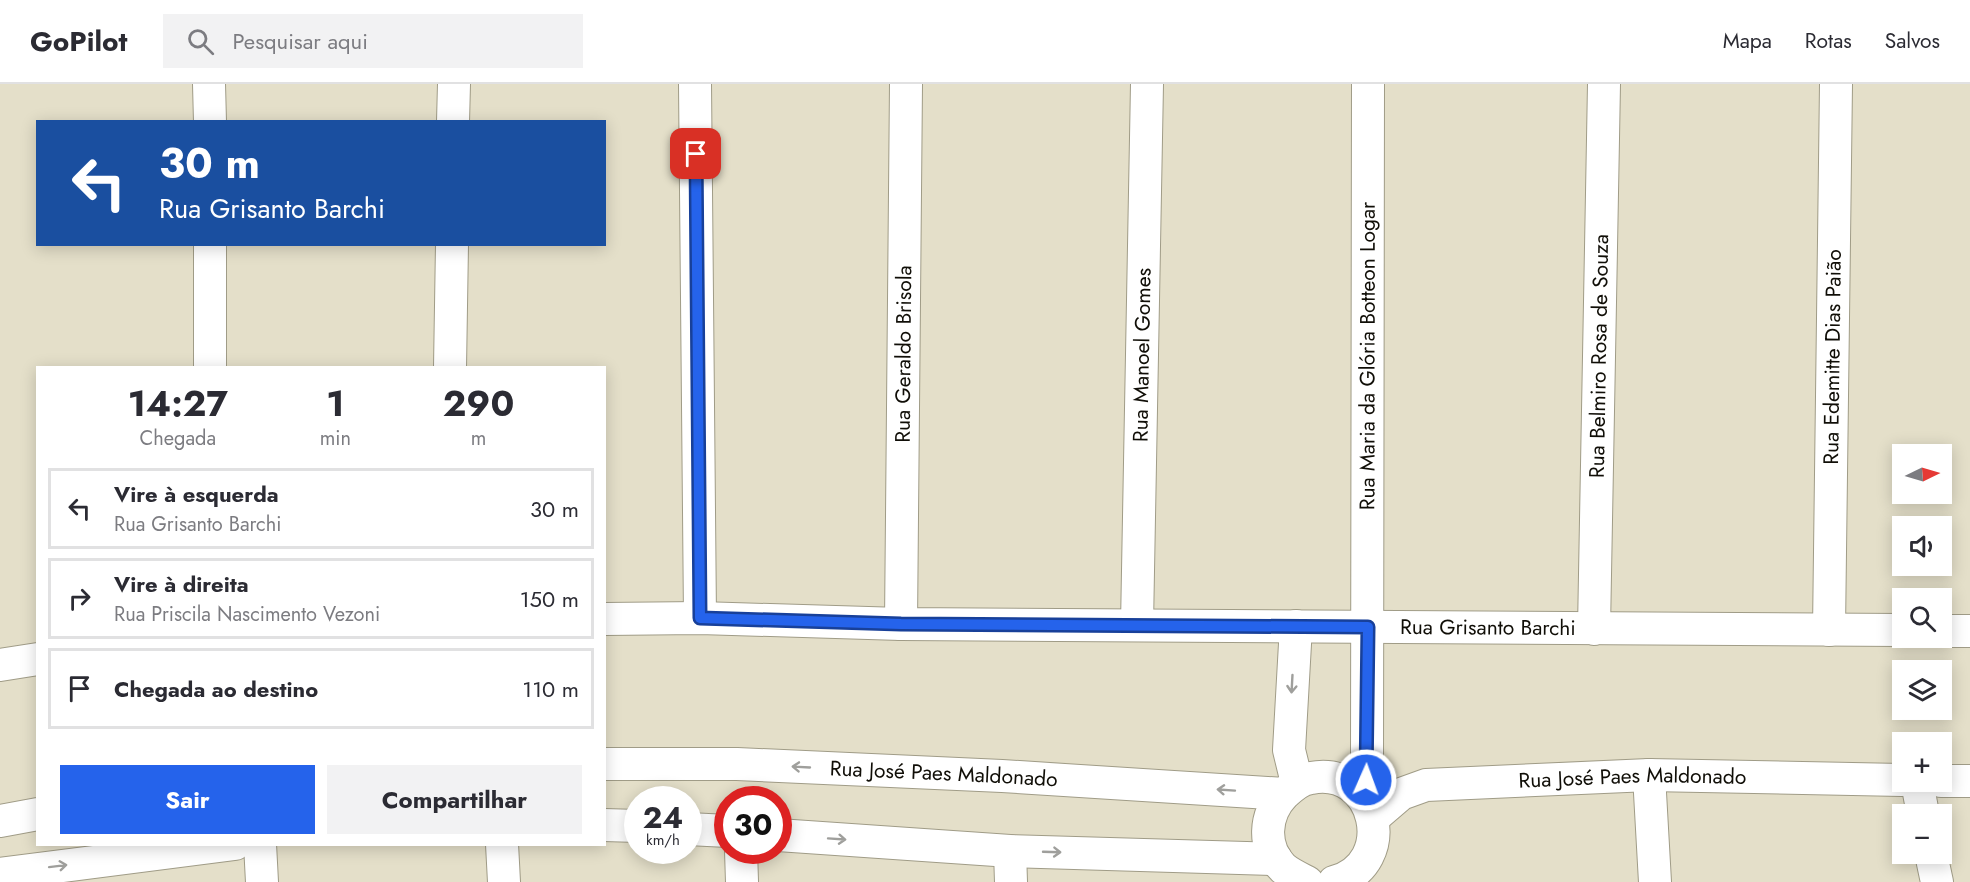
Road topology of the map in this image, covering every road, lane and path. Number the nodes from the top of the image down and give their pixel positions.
1 (209, 84) edge
2 (454, 84) edge
3 (695, 84) edge
4 (906, 84) edge
5 (1147, 84) edge
6 (1368, 84) edge
7 (1604, 84) edge
8 (1836, 84) edge
9 (210, 120) edge
10 (453, 120) edge
11 (210, 246) edge
12 (452, 246) edge
13 (210, 366) edge
14 (450, 366) edge
15 (700, 618) junction
16 (606, 619) edge
17 (901, 624) junction
18 (1137, 625) junction
19 (1296, 626) junction
20 (1368, 627) junction
21 (1594, 629) junction
22 (1829, 630) junction
23 (1892, 630) edge
24 (1952, 631) edge
25 (1970, 631) edge
26 (36, 659) edge
27 (0, 665) edge
28 (606, 764) edge
29 (1648, 775) junction
30 (1892, 780) edge
31 (1952, 781) edge
32 (1970, 782) edge
33 (1291, 788) junction
34 (1369, 809) junction
35 (36, 814) edge
36 (0, 821) edge
37 (606, 825) edge
38 (624, 826) edge
39 (792, 836) edge
40 (219, 846) edge
41 (260, 846) edge
42 (502, 846) edge
43 (1371, 850) junction
44 (1010, 851) junction
45 (741, 864) edge
46 (1933, 864) edge
47 (0, 874) edge
48 (1293, 875) edge
49 (262, 882) edge
50 (504, 882) edge
51 (742, 882) edge
52 (1011, 882) edge
53 (1334, 882) edge
54 (1371, 882) edge
55 (1655, 882) edge
56 (1937, 882) edge

1 - 9 street
2 - 10 street
3 - 15 street
4 - 17 street, Rua Geraldo Brisola
5 - 18 street, Rua Manoel Gomes
6 - 20 street, Rua Maria da Glória Botteon Logar
7 - 21 street, Rua Belmiro Rosa de Souza
8 - 22 street, Rua Edemitte Dias Paião
11 - 13 street
12 - 14 street
15 - 16 street, Rua Grisanto Barchi
15 - 17 street, Rua Grisanto Barchi
17 - 18 street, Rua Grisanto Barchi
18 - 19 street, Rua Grisanto Barchi
19 - 20 street, Rua Grisanto Barchi
19 -> 33 street
20 - 21 street, Rua Grisanto Barchi
20 - 34 street, Rua Maria da Glória Botteon Logar
21 - 22 street, Rua Grisanto Barchi
22 - 23 street, Rua Grisanto Barchi
24 - 25 street
26 - 27 street
33 -> 28 street, Rua José Paes Maldonado
29 - 30 street, Rua José Paes Maldonado
29 - 34 street, Rua José Paes Maldonado
29 - 55 street
31 - 32 street
33 - 34 street, Rua José Paes Maldonado
33 - 48 street
34 - 43 street, Rua Maria da Glória Botteon Logar
35 - 36 street
37 - 38 street
39 -> 44 street
47 -> 40 street
41 - 49 street
42 - 50 street
43 - 53 street
43 - 54 street, Rua Maria da Glória Botteon Logar
44 -> 48 street
44 - 52 street
45 - 51 street
46 - 56 street

